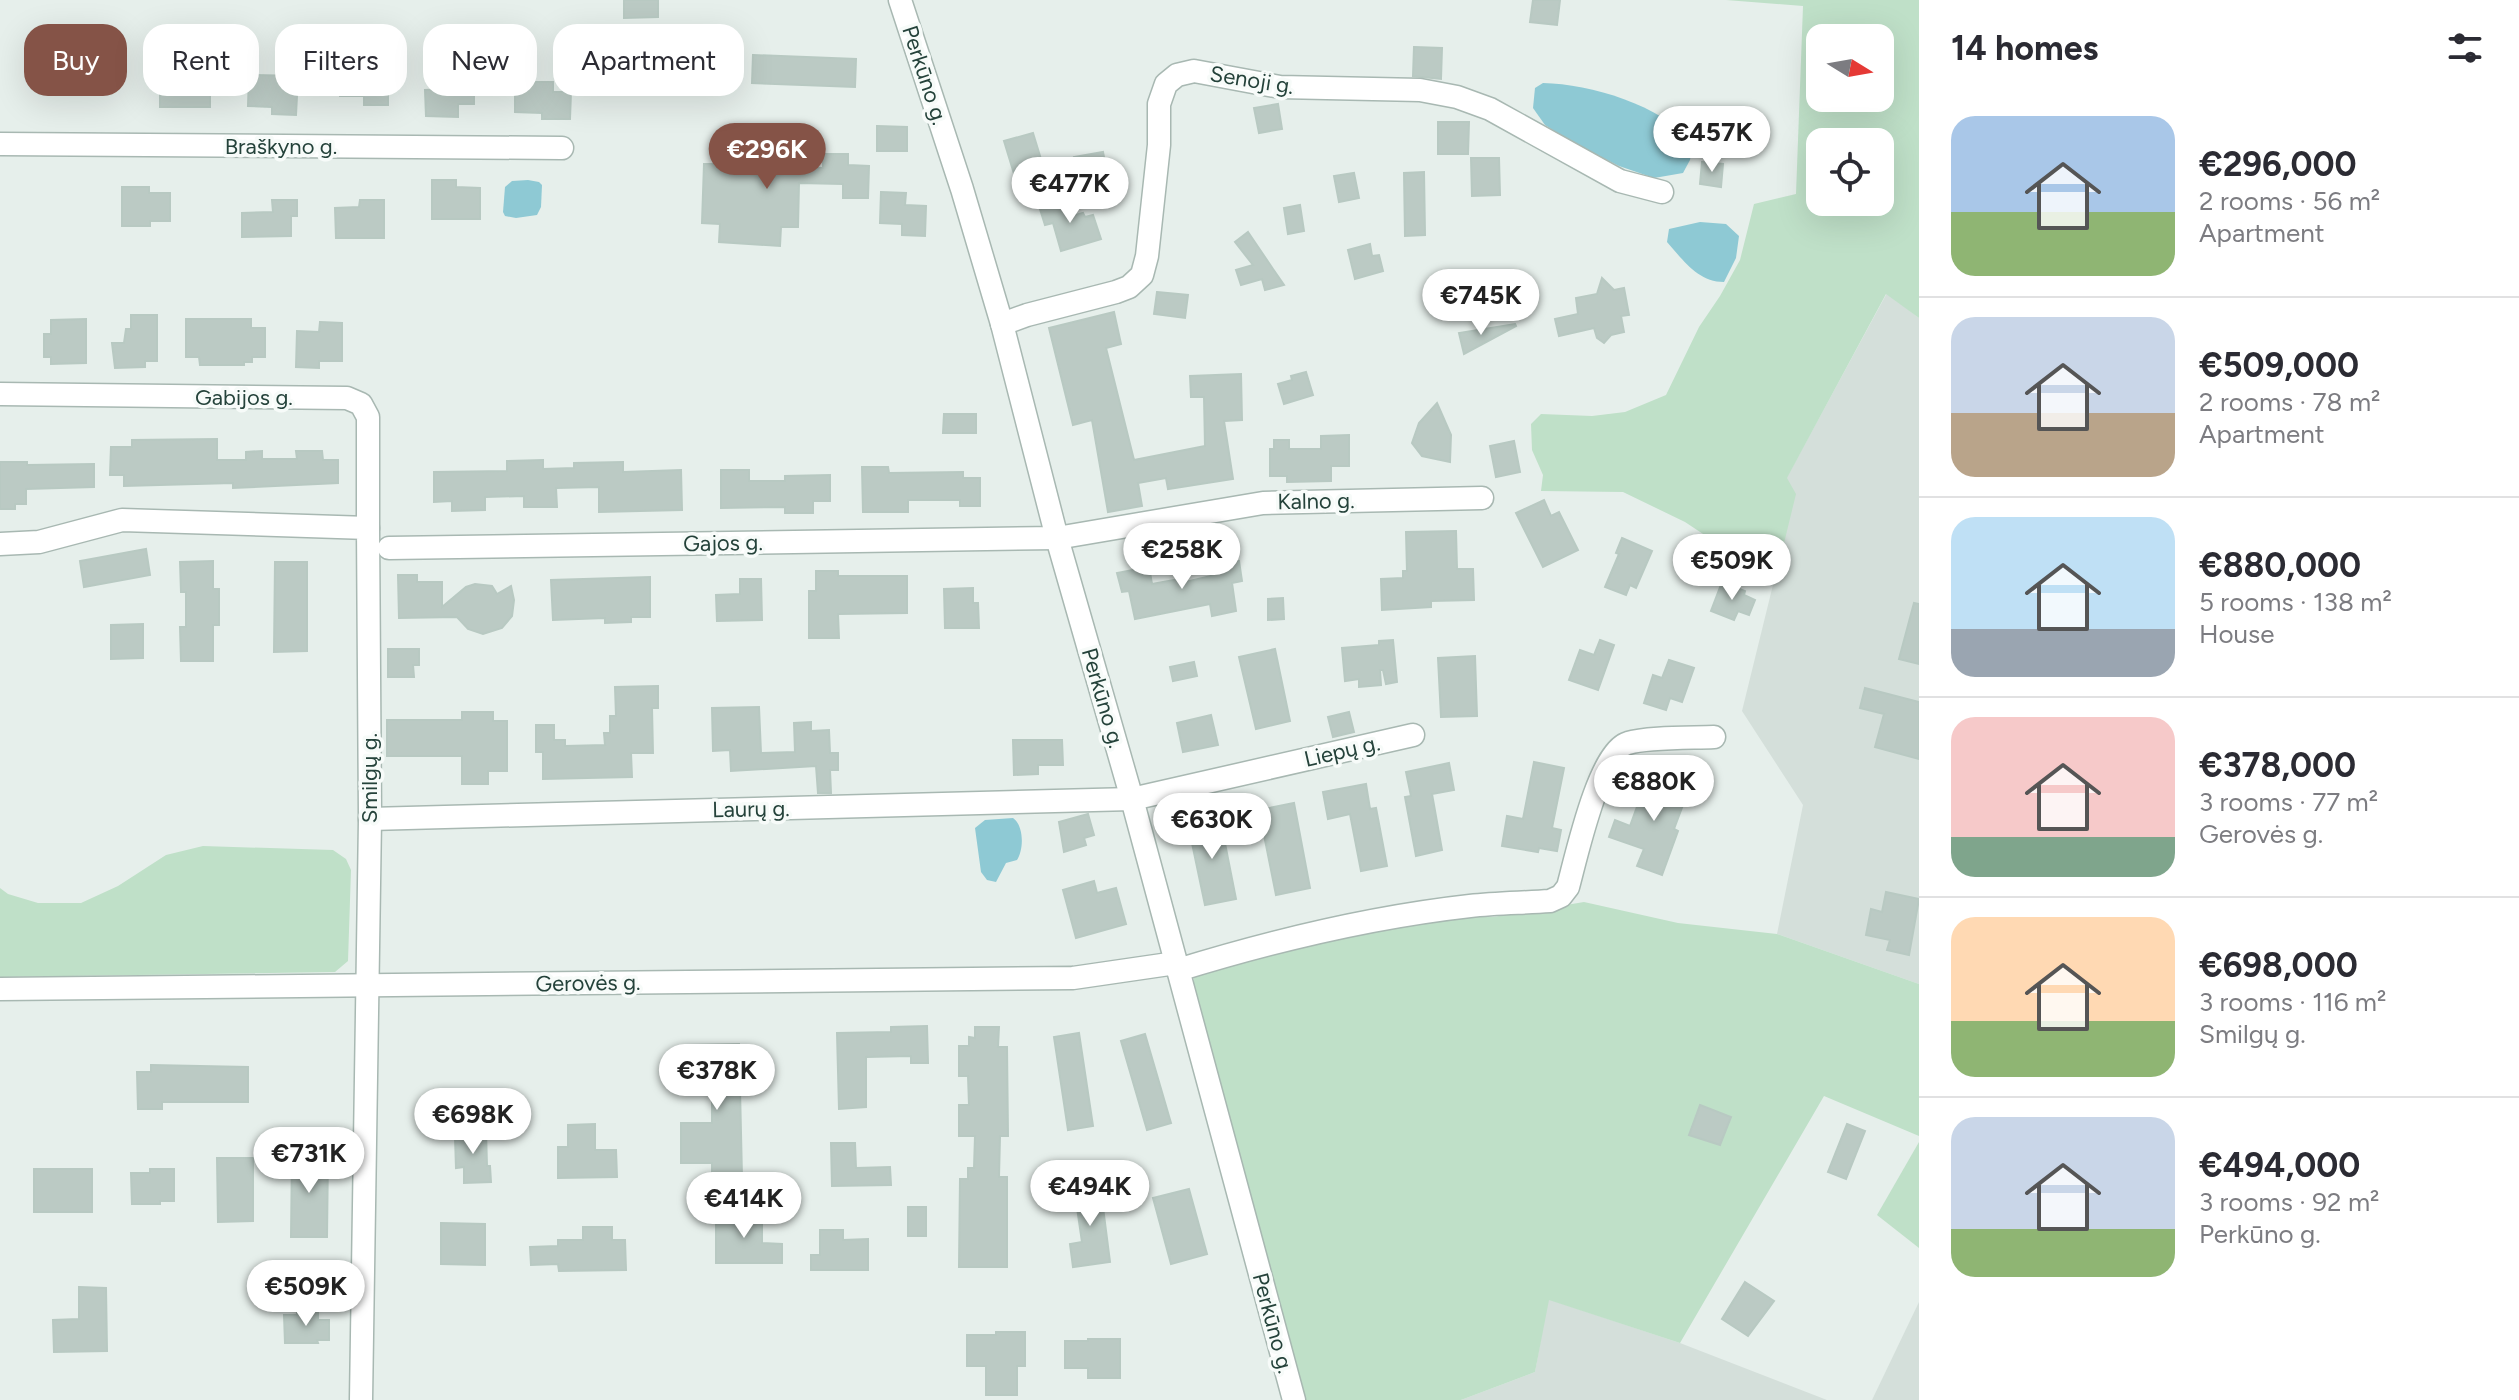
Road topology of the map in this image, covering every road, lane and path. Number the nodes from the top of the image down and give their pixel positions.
1 (900, 0) edge
2 (0, 144) edge
3 (562, 148) dead end
4 (1662, 192) dead end
5 (1002, 324) junction
6 (0, 394) edge
7 (1482, 498) dead end
8 (368, 528) junction
9 (1057, 538) junction
10 (0, 544) edge
11 (389, 548) dead end
12 (1413, 735) dead end
13 (1714, 737) dead end
14 (1132, 799) junction
15 (370, 819) junction
16 (1177, 967) junction
17 (366, 986) junction
18 (0, 989) edge
19 (361, 1400) edge
20 (1294, 1400) edge

1 - 5 street, Perkūno g.
2 - 3 street, Braškyno g.
4 - 5 street, Senoji g.
5 - 9 street, Perkūno g.
6 - 8 street, Gabijos g.
7 - 9 street, Kalno g.
8 - 10 street
8 - 15 street, Smilgų g.
9 - 11 street, Gajos g.
9 - 14 street, Perkūno g.
12 - 14 street, Liepų g.
13 - 16 street, Gerovės g.
14 - 15 street, Laurų g.
14 - 16 street, Perkūno g.
15 - 17 street, Smilgų g.
16 - 17 street, Gerovės g.
16 - 20 street, Perkūno g.
17 - 18 street, Gerovės g.
17 - 19 street, Smilgų g.

